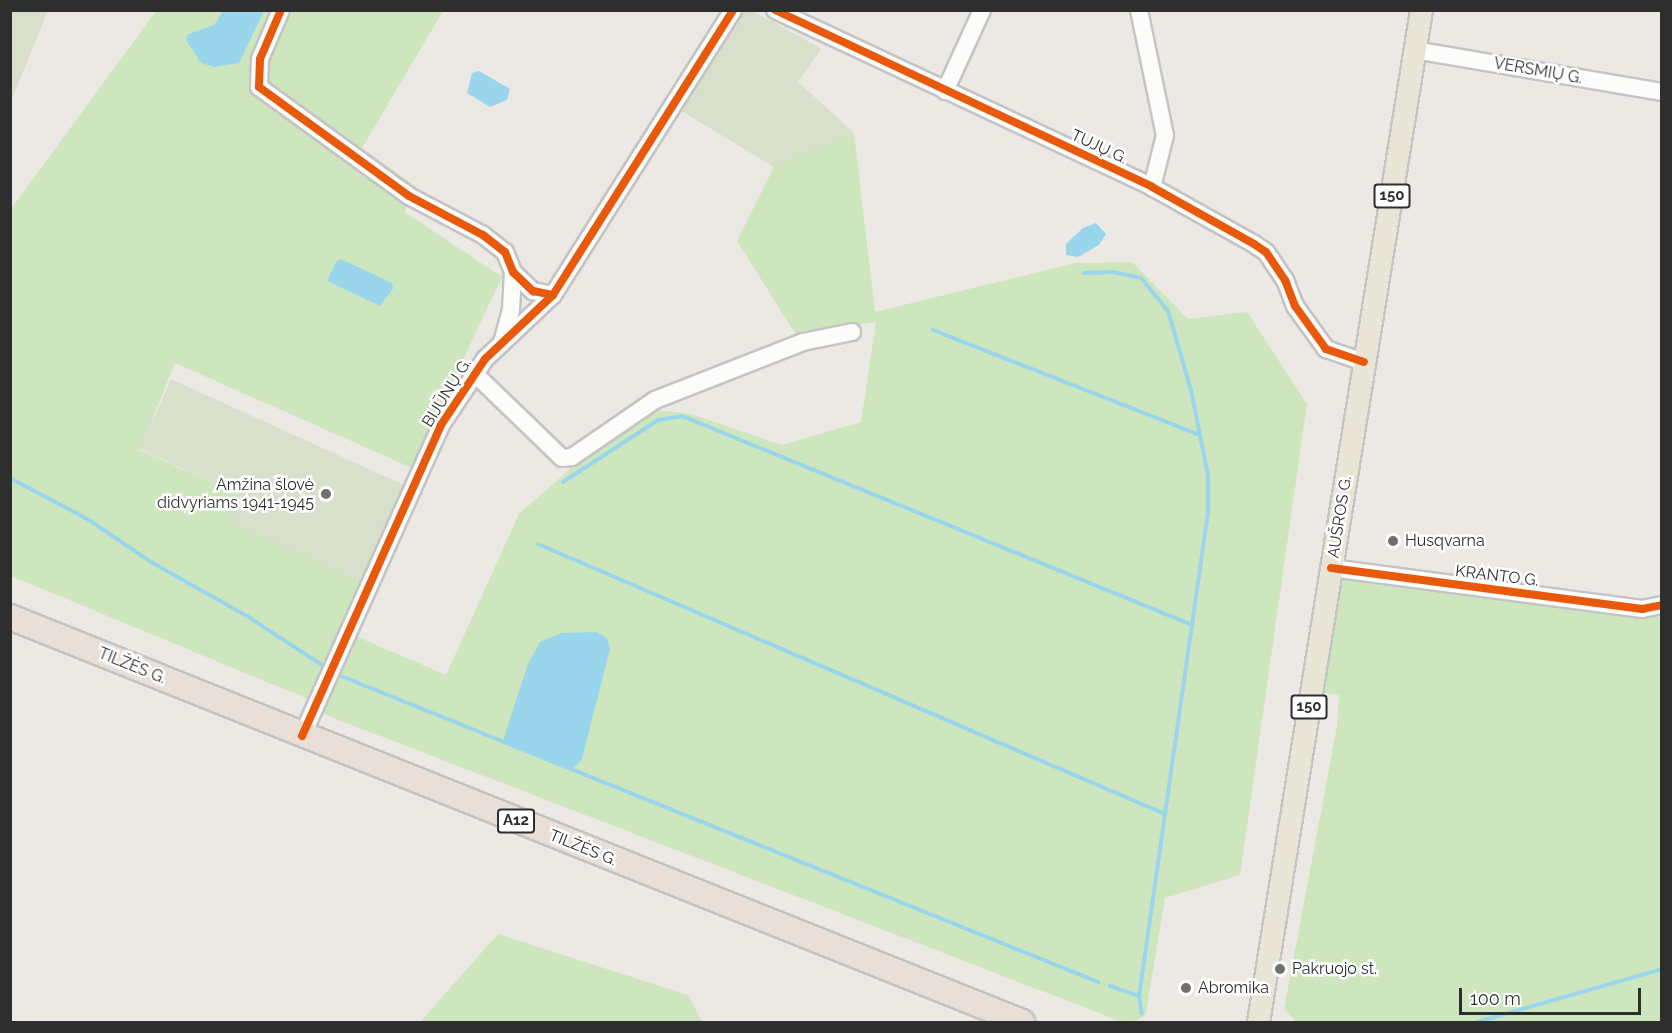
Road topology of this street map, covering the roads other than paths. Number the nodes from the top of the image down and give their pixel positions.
1 (281, 10) edge
2 (733, 10) edge
3 (775, 10) edge
4 (982, 10) edge
5 (1139, 10) edge
6 (1421, 10) edge
7 (1414, 51) junction
8 (945, 91) junction
9 (1662, 92) edge
10 (1152, 187) junction
11 (513, 272) junction
12 (552, 295) junction
13 (852, 332) dead end
14 (502, 344) junction
15 (1364, 362) junction
16 (474, 373) junction
17 (1331, 568) junction
18 (1661, 606) edge
19 (10, 617) edge
20 (302, 736) junction
21 (1022, 1023) edge
22 (1258, 1023) edge

1 - 11 street
2 - 12 street, BIJŪNŲ G.
3 - 8 street, TUJŲ G.
4 - 8 street
5 - 10 street
6 - 7 main road, AUŠROS G. / 150
7 - 9 street, VERSMIŲ G.
7 - 15 main road, AUŠROS G. / 150
8 - 10 street, TUJŲ G.
10 - 15 street, TUJŲ G.
11 - 12 street
11 - 14 street
12 - 14 street, BIJŪNŲ G.
13 - 16 street
14 - 16 street, BIJŪNŲ G.
15 - 17 main road, AUŠROS G. / 150
16 - 20 street, BIJŪNŲ G.
17 - 18 street, KRANTO G.
17 - 22 main road, AUŠROS G. / 150
19 - 20 highway, TILŽĖS G. / A12
20 - 21 highway, TILŽĖS G. / A12

